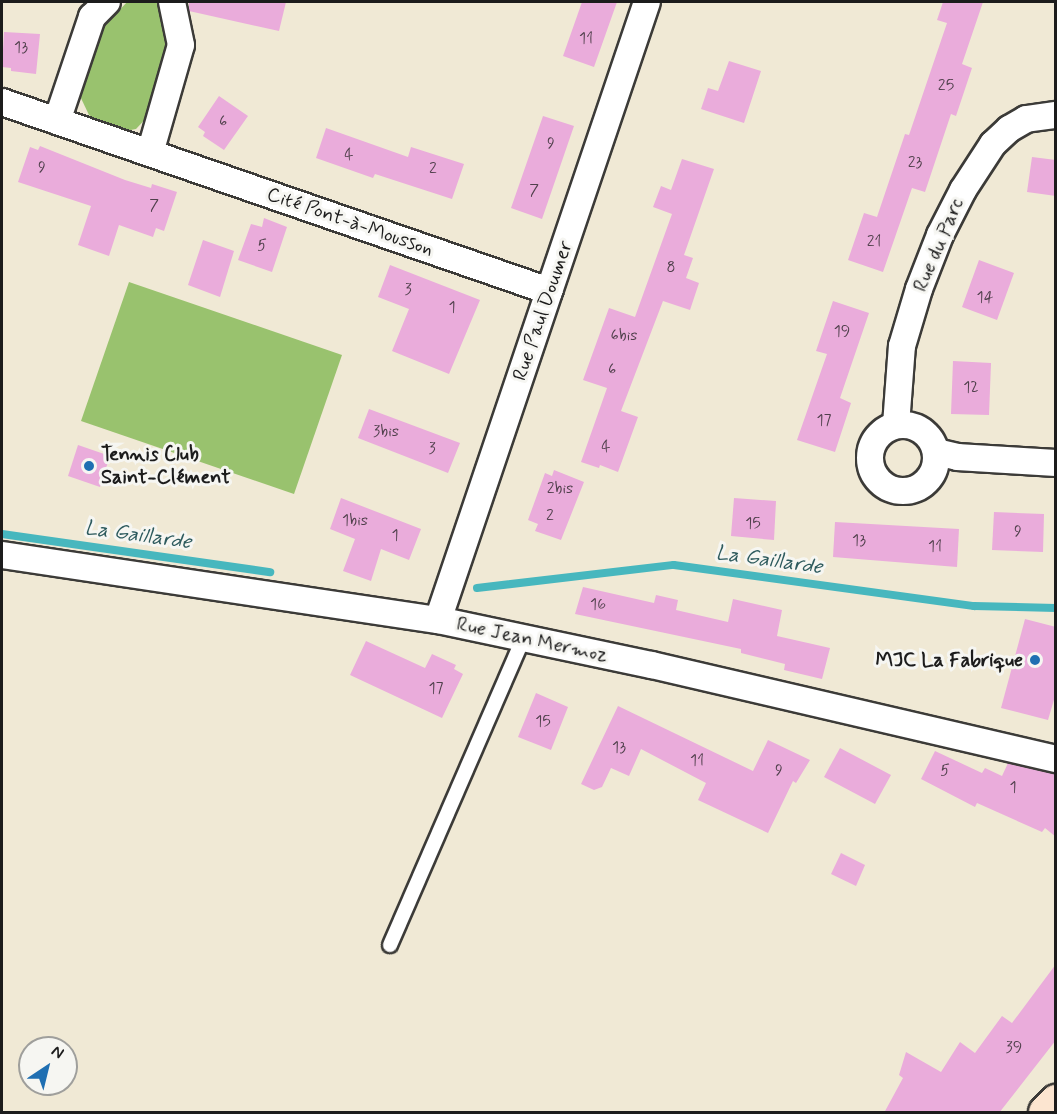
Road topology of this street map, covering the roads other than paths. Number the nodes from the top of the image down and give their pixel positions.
1 (107, 2) edge
2 (172, 2) edge
3 (648, 2) edge
4 (2, 102) edge
5 (1056, 115) edge
6 (57, 121) junction
7 (150, 153) junction
8 (549, 291) junction
9 (896, 425) junction
10 (936, 452) junction
11 (1056, 463) edge
12 (2, 555) edge
13 (438, 620) junction
14 (523, 639) junction
15 (1056, 759) edge
16 (390, 945) dead end
17 (1056, 1101) edge
18 (1045, 1113) edge

1 - 6 street
2 - 7 street
3 - 8 street, Rue Paul Doumer
4 - 6 street, Cité Pont-à-Mousson
5 - 9 street, Rue du Parc
6 - 7 street, Cité Pont-à-Mousson
7 - 8 street, Cité Pont-à-Mousson
8 - 13 street, Rue Paul Doumer
9 - 10 street
9 - 10 street
10 - 11 street
12 - 13 street, Rue Jean Mermoz
13 - 14 street, Rue Jean Mermoz
14 - 15 street, Rue Jean Mermoz
14 - 16 lane
17 - 18 main road

